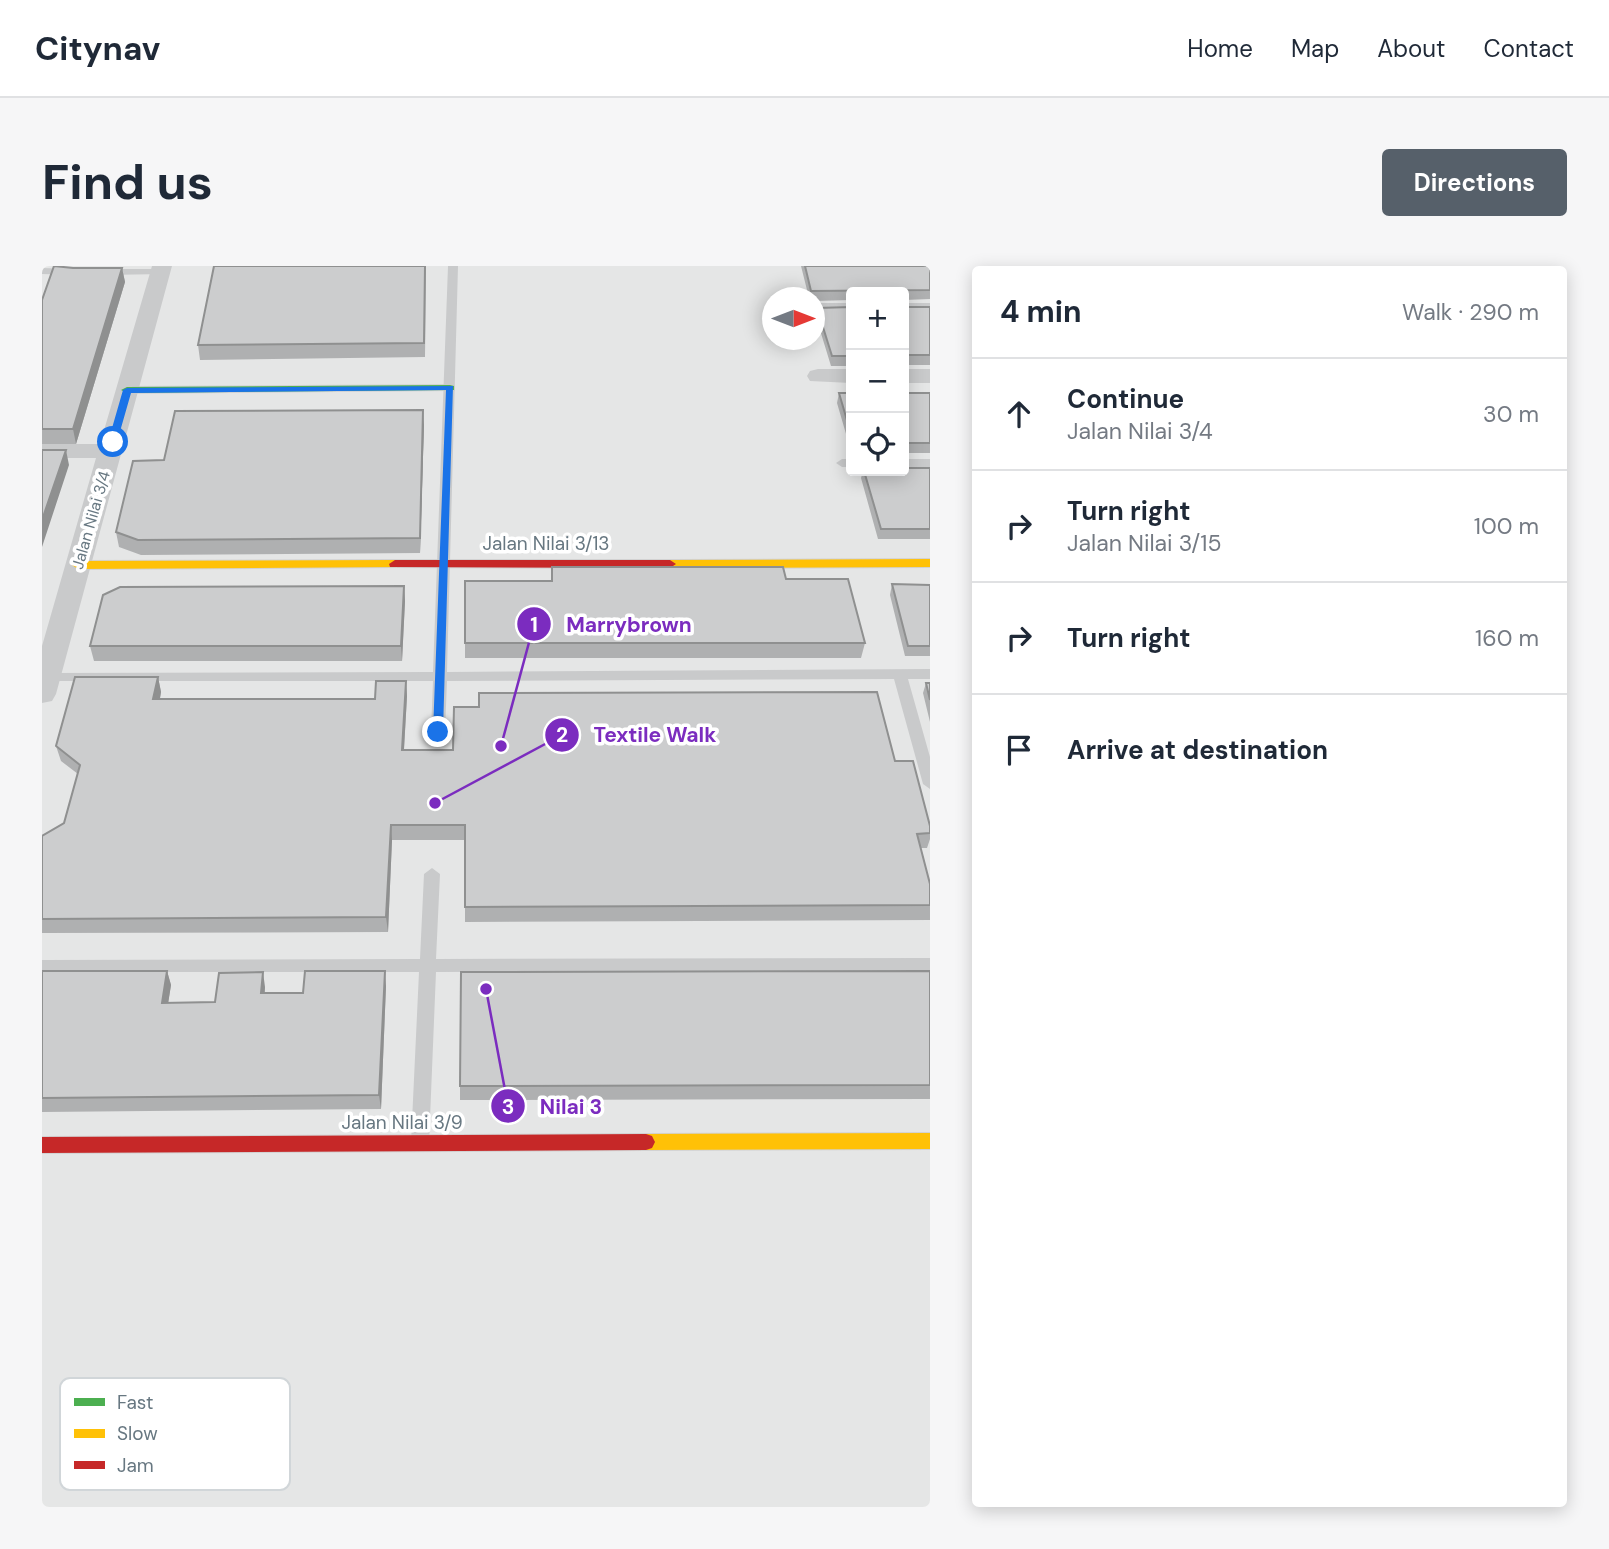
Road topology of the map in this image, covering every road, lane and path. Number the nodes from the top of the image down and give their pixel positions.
1 (453, 266) edge
2 (162, 269) edge
3 (43, 271) edge
4 (82, 272) edge
5 (95, 272) edge
6 (825, 306) edge
7 (846, 306) edge
8 (909, 306) edge
9 (930, 306) edge
10 (818, 376) dead end
11 (846, 376) edge
12 (909, 376) edge
13 (930, 376) edge
14 (450, 388) junction
15 (127, 390) junction
16 (42, 451) edge
17 (110, 451) junction
18 (909, 463) edge
19 (930, 463) edge
20 (930, 563) edge
21 (445, 564) junction
22 (78, 565) junction
23 (46, 672) edge
24 (440, 674) junction
25 (900, 674) junction
26 (930, 674) edge
27 (438, 732) dead end
28 (930, 784) edge
29 (432, 874) dead end
30 (930, 964) edge
31 (428, 965) junction
32 (42, 966) edge
33 (930, 1141) edge
34 (420, 1143) junction
35 (42, 1145) edge

1 - 14 lane
2 - 5 lane
2 - 15 street, Jalan Nilai 3/4
3 - 4 lane
6 - 7 lane
8 - 9 lane
10 - 11 street
12 - 13 street
14 - 15 street
14 - 21 lane
15 - 17 street, Jalan Nilai 3/4
16 - 17 street
17 - 22 street, Jalan Nilai 3/4
18 - 19 lane
20 - 21 street, Jalan Nilai 3/13
21 - 22 street, Jalan Nilai 3/13
21 - 24 lane
22 - 23 street, Jalan Nilai 3/4
23 - 24 lane
24 - 25 lane
24 - 27 lane
25 - 26 lane
25 - 28 lane
29 - 31 lane
30 - 31 lane
31 - 32 lane
31 - 34 lane
33 - 34 street, Jalan Nilai 3/9
34 - 35 street, Jalan Nilai 3/9

